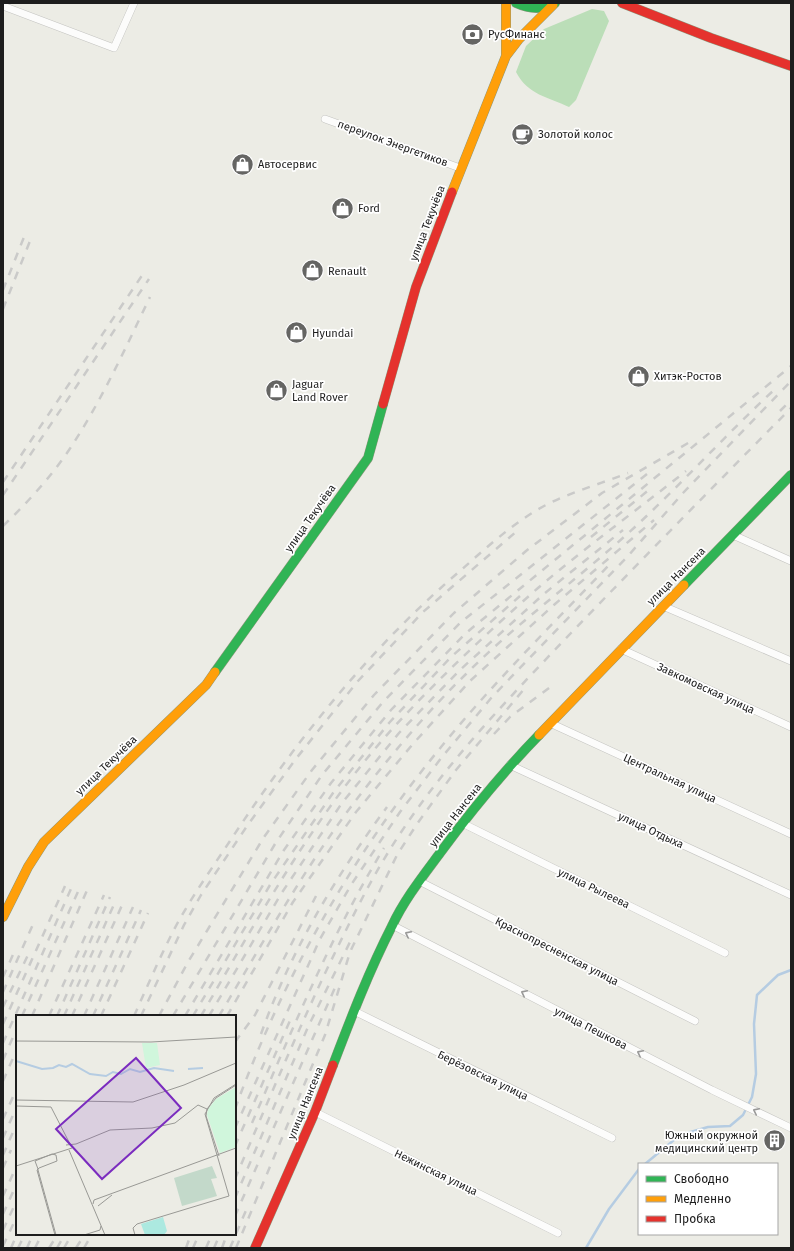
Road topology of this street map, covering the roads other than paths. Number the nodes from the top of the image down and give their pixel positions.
1 (134, 3) edge
2 (506, 3) edge
3 (516, 3) edge
4 (622, 3) edge
5 (554, 4) edge
6 (3, 6) edge
7 (506, 56) junction
8 (791, 66) edge
9 (325, 119) dead end
10 (460, 168) junction
11 (790, 477) edge
12 (733, 535) junction
13 (791, 561) edge
14 (663, 606) junction
15 (621, 649) junction
16 (791, 661) edge
17 (550, 723) junction
18 (791, 727) edge
19 (510, 765) junction
20 (462, 823) junction
21 (791, 834) edge
22 (419, 881) junction
23 (791, 895) edge
24 (3, 917) edge
25 (392, 925) junction
26 (725, 953) dead end
27 (354, 1011) junction
28 (695, 1021) dead end
29 (315, 1112) junction
30 (791, 1128) edge
31 (612, 1138) dead end
32 (558, 1233) dead end
33 (255, 1248) edge

1 - 6 street
2 - 7 main road, улица Текучёва
3 - 5 main road
4 - 8 main road
5 - 7 main road, улица Текучёва
7 - 10 main road, улица Текучёва
9 - 10 street, переулок Энергетиков
10 - 24 main road, улица Текучёва
11 - 12 main road, улица Нансена
12 - 13 street
12 - 14 main road, улица Нансена
14 - 15 main road, улица Нансена
14 - 16 street
15 - 17 main road, улица Нансена
15 - 18 street, Завкомовская улица
17 - 19 main road, улица Нансена
17 - 21 street, Центральная улица
19 - 20 main road, улица Нансена
19 - 23 street, улица Отдыха
20 - 22 main road, улица Нансена
20 - 26 street, улица Рылеева
22 - 25 main road, улица Нансена
22 - 28 street, Краснопресненская улица
25 - 27 main road, улица Нансена
30 -> 25 street, улица Пешкова
27 - 29 main road, улица Нансена
27 - 31 street, Берёзовская улица
29 - 32 street, Нежинская улица
29 - 33 main road, улица Нансена

